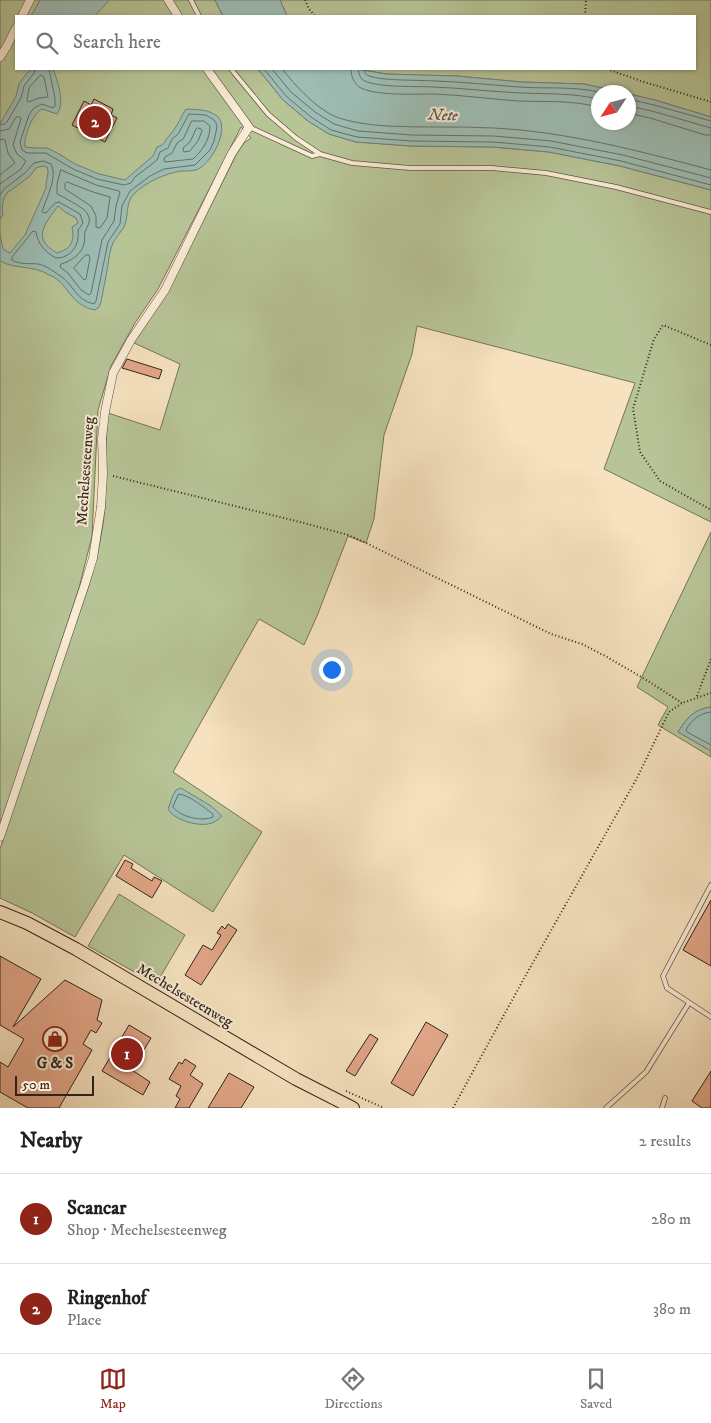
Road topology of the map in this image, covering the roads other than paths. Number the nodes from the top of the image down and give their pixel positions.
1 (30, 0) edge
2 (168, 0) edge
3 (191, 0) edge
4 (22, 15) edge
5 (177, 15) edge
6 (198, 15) edge
7 (15, 30) edge
8 (0, 57) edge
9 (208, 70) edge
10 (232, 70) edge
11 (249, 127) junction
12 (320, 154) junction
13 (711, 212) edge
14 (0, 837) edge
15 (711, 885) edge
16 (0, 912) edge
17 (689, 1003) junction
18 (711, 1018) edge
19 (665, 1098) dead end
20 (353, 1108) edge
21 (606, 1108) edge
22 (662, 1108) edge

1 - 4 street
2 - 5 street
3 - 6 lane
7 - 8 street
9 - 11 street
10 - 12 lane
11 - 12 lane
11 - 14 street, Mechelsesteenweg
12 - 13 lane
15 - 17 lane
16 - 20 main road, Mechelsesteenweg
17 - 18 lane
17 - 21 lane
19 - 22 lane

